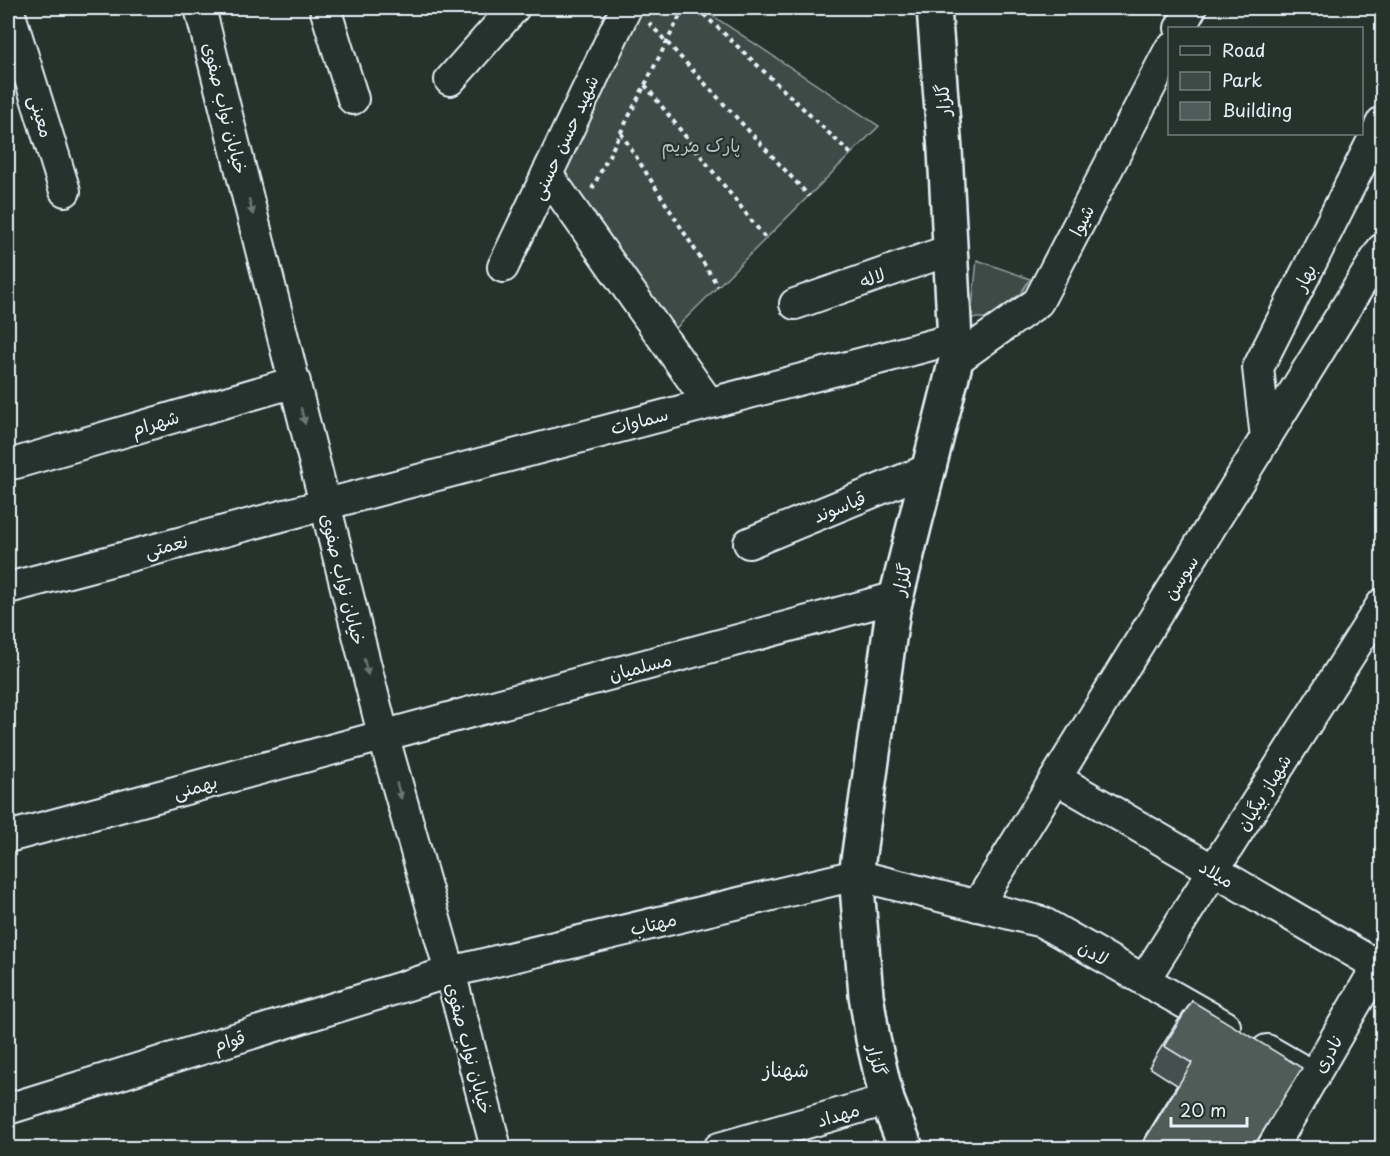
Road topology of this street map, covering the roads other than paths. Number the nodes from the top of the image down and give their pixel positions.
1 (8, 8) edge
2 (200, 8) edge
3 (325, 8) edge
4 (514, 8) edge
5 (934, 8) edge
6 (1191, 8) edge
7 (635, 13) edge
8 (1181, 27) edge
9 (1168, 53) edge
10 (450, 80) dead end
11 (353, 99) dead end
12 (1383, 122) edge
13 (547, 174) junction
14 (65, 191) dead end
15 (1383, 249) edge
16 (950, 250) junction
17 (503, 267) dead end
18 (795, 304) dead end
19 (955, 349) junction
20 (295, 382) junction
21 (708, 402) junction
22 (1266, 438) junction
23 (16, 463) dead end
24 (929, 469) junction
25 (325, 503) junction
26 (749, 543) dead end
27 (8, 588) edge
28 (897, 597) junction
29 (1383, 604) edge
30 (383, 734) junction
31 (1057, 778) junction
32 (8, 837) edge
33 (1213, 871) junction
34 (856, 875) junction
35 (977, 906) junction
36 (1380, 962) edge
37 (450, 972) junction
38 (1144, 980) junction
39 (1314, 1077) junction
40 (887, 1100) junction
41 (8, 1109) edge
42 (496, 1149) edge
43 (719, 1149) edge
44 (906, 1149) edge
45 (1272, 1149) edge

1 - 14 street, معینی
2 -> 20 street, خیابان نواب صفوی
3 - 11 street
4 - 10 street
5 - 16 main road, گلزار
6 - 8 street
7 - 13 street, شهید حسن حسنی
9 - 19 street, شیوا
12 - 22 street, بهار
13 - 17 street, شهید حسن حسنی
13 - 21 street
15 - 22 street, سوسن
16 - 18 street, لاله
16 - 19 main road, گلزار
19 - 21 street, سماوات
19 - 24 main road, گلزار
20 - 23 street, شهرام
20 -> 25 street, خیابان نواب صفوی
21 - 25 street, سماوات
22 - 31 street, سوسن
24 - 26 street, قیاسوند
24 - 28 main road, گلزار
25 - 27 street, نعمتی
25 -> 30 street, خیابان نواب صفوی
28 - 30 street, مسلمیان
28 - 34 main road, گلزار
29 - 33 street, شهباز بیگیان
30 - 32 street, بهمنی
30 -> 37 street, خیابان نواب صفوی
31 - 33 street, میلاد
31 - 35 street, سوسن
33 - 36 street, میلاد
33 - 38 street, شهباز بیگیان
34 - 35 street, لادن
34 - 37 street, مهتاب
34 - 40 main road, گلزار
35 - 38 street, لادن
36 - 39 street, نادری
37 - 41 street, قوام
37 - 42 street, خیابان نواب صفوی
38 - 39 street, لادن
39 - 45 street, نادری
40 - 43 street, مهداد
40 - 44 main road, گلزار

